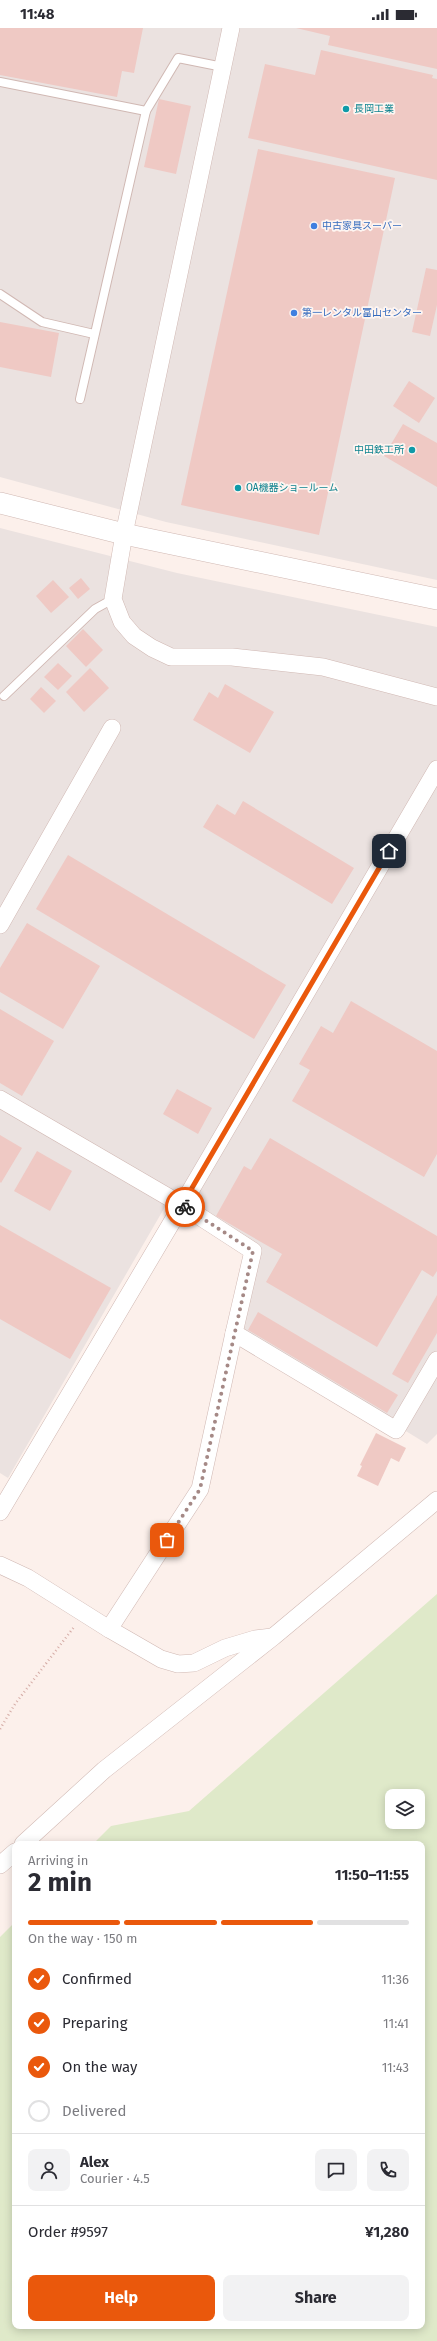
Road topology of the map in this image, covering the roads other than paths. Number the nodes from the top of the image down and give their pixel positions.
1 (231, 28) edge
2 (223, 67) junction
3 (0, 82) edge
4 (146, 111) junction
5 (0, 294) edge
6 (94, 334) junction
7 (80, 399) dead end
8 (0, 503) edge
9 (124, 534) junction
10 (437, 598) edge
11 (113, 599) junction
12 (4, 696) dead end
13 (437, 697) edge
14 (112, 728) dead end
15 (437, 769) edge
16 (0, 925) edge
17 (0, 1099) edge
18 (182, 1205) junction
19 (234, 1333) junction
20 (437, 1360) edge
21 (437, 1500) edge
22 (0, 1512) edge
23 (0, 1565) edge
24 (109, 1629) junction
25 (273, 1637) junction
26 (26, 1841) edge
27 (12, 1855) edge
28 (0, 1865) edge

1 - 2 street
2 - 4 lane
2 - 9 street
3 - 4 lane
4 - 6 lane
5 - 6 lane
6 - 7 lane
8 - 9 street
9 - 10 street
9 - 11 street
11 - 12 lane
11 - 13 street
14 - 16 street
15 - 18 street
17 - 18 street
18 - 19 street
18 - 22 street
19 - 20 street
19 - 24 street
21 - 25 street
23 - 24 street
24 - 25 street
25 - 26 street
27 - 28 street

